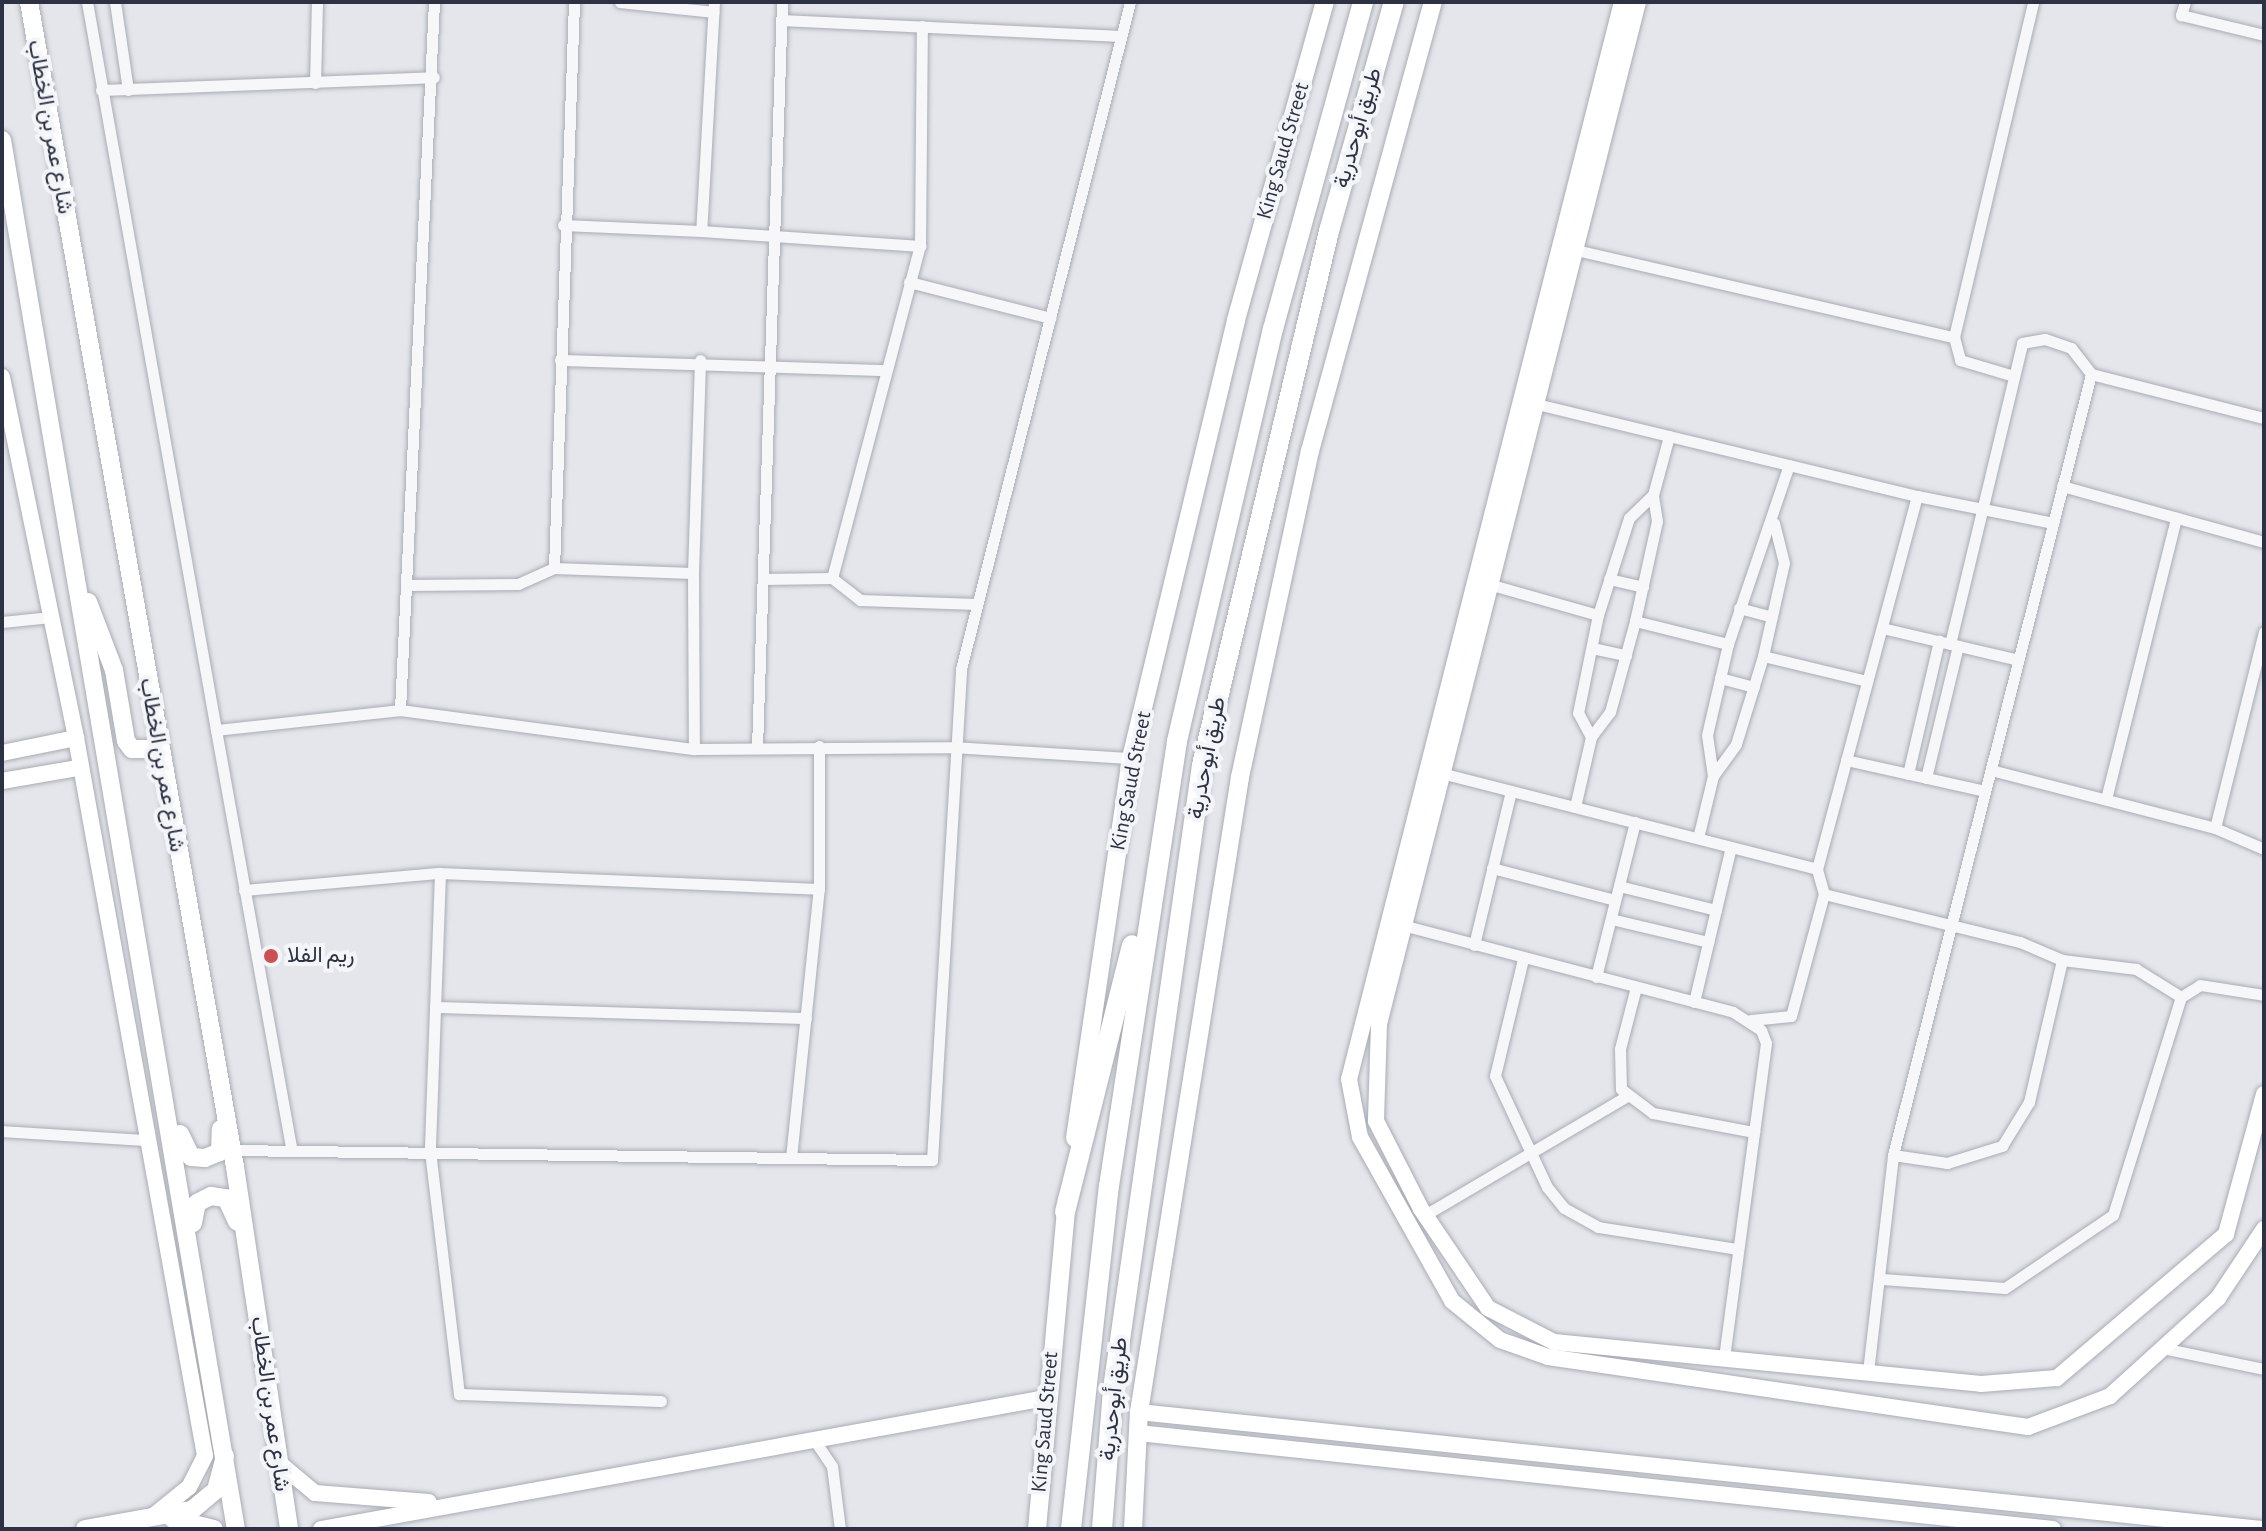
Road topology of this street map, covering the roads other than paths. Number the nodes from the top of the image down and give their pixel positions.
1 (29, 2) edge
2 (87, 2) edge
3 (115, 2) edge
4 (317, 2) edge
5 (434, 2) edge
6 (574, 2) edge
7 (620, 2) edge
8 (782, 2) edge
9 (1130, 2) edge
10 (1325, 2) edge
11 (1363, 2) edge
12 (1394, 2) edge
13 (1433, 2) edge
14 (1622, 2) edge
15 (1638, 2) edge
16 (2033, 2) edge
17 (2185, 2) edge
18 (714, 7) edge
19 (781, 20) junction
20 (922, 26) junction
21 (2264, 35) edge
22 (1121, 36) junction
23 (434, 77) junction
24 (315, 83) junction
25 (101, 90) junction
26 (128, 90) junction
27 (2, 140) edge
28 (563, 225) junction
29 (701, 231) junction
30 (774, 233) junction
31 (920, 246) junction
32 (1576, 250) junction
33 (909, 282) junction
34 (1050, 318) junction
35 (1954, 337) junction
36 (560, 360) junction
37 (700, 360) junction
38 (770, 361) junction
39 (882, 370) junction
40 (2091, 374) junction
41 (2014, 376) junction
42 (2, 377) edge
43 (1537, 404) junction
44 (2264, 418) edge
45 (1669, 436) junction
46 (1789, 465) junction
47 (2062, 486) junction
48 (1653, 495) junction
49 (1917, 496) junction
50 (1983, 509) junction
51 (2176, 518) junction
52 (1774, 523) junction
53 (2053, 523) junction
54 (2264, 542) edge
55 (72, 558) junction
56 (554, 568) junction
57 (693, 573) junction
58 (832, 578) junction
59 (763, 579) junction
60 (1609, 579) junction
61 (407, 585) junction
62 (1492, 585) junction
63 (1643, 587) junction
64 (977, 604) junction
65 (1739, 608) junction
66 (1598, 615) junction
67 (51, 617) junction
68 (1772, 617) junction
69 (1635, 621) junction
70 (2, 622) edge
71 (1882, 628) junction
72 (2264, 632) edge
73 (1728, 644) junction
74 (1949, 644) junction
75 (1592, 648) junction
76 (1626, 655) junction
77 (1763, 656) junction
78 (2018, 660) junction
79 (1720, 678) junction
80 (1867, 681) junction
81 (1754, 687) junction
82 (400, 710) junction
83 (216, 730) junction
84 (1591, 737) junction
85 (76, 738) junction
86 (819, 746) junction
87 (954, 747) junction
88 (757, 748) junction
89 (159, 749) junction
90 (694, 749) junction
91 (2, 753) edge
92 (1131, 758) junction
93 (1846, 760) junction
94 (77, 768) junction
95 (1991, 770) junction
96 (1445, 774) junction
97 (1908, 774) junction
98 (1713, 776) junction
99 (1926, 778) junction
100 (2, 781) edge
101 (1511, 791) junction
102 (1985, 791) junction
103 (2106, 799) junction
104 (1575, 807) junction
105 (1635, 822) junction
106 (2215, 828) junction
107 (1160, 836) junction
108 (1698, 838) junction
109 (1731, 847) junction
110 (2264, 849) edge
111 (1492, 868) junction
112 (1817, 869) junction
113 (440, 873) junction
114 (1619, 886) junction
115 (819, 889) junction
116 (244, 890) junction
117 (1824, 894) junction
118 (1615, 900) junction
119 (1716, 910) junction
120 (1611, 919) junction
121 (1406, 926) junction
122 (1951, 927) junction
123 (1708, 942) junction
124 (1474, 945) junction
125 (1523, 959) junction
126 (2062, 960) junction
127 (1596, 977) junction
128 (1636, 987) junction
129 (2264, 995) edge
130 (2181, 997) junction
131 (1694, 1002) junction
132 (435, 1007) junction
133 (806, 1018) junction
134 (1751, 1020) junction
135 (215, 1055) junction
136 (163, 1074) junction
137 (2264, 1094) edge
138 (1627, 1096) junction
139 (2, 1131) edge
140 (1754, 1132) junction
141 (147, 1140) junction
142 (291, 1148) junction
143 (232, 1150) junction
144 (430, 1151) junction
145 (1893, 1155) junction
146 (1528, 1156) junction
147 (791, 1158) junction
148 (1065, 1212) junction
149 (1425, 1215) junction
150 (2264, 1229) edge
151 (1737, 1249) junction
152 (1882, 1279) junction
153 (253, 1283) junction
154 (202, 1300) junction
155 (2162, 1348) junction
156 (1724, 1358) junction
157 (2264, 1369) edge
158 (1868, 1372) junction
159 (1046, 1398) junction
160 (661, 1401) dead end
161 (1139, 1412) junction
162 (1138, 1433) junction
163 (815, 1441) junction
164 (228, 1446) junction
165 (279, 1463) junction
166 (470, 1505) junction
167 (152, 1517) junction
168 (85, 1529) edge
169 (214, 1529) edge
170 (236, 1529) edge
171 (289, 1529) edge
172 (321, 1529) edge
173 (840, 1529) edge
174 (1037, 1529) edge
175 (1071, 1529) edge
176 (1102, 1529) edge
177 (1133, 1529) edge
178 (2053, 1529) edge
179 (2261, 1529) edge

1 - 89 main road, شارع عمر بن الخطاب
2 - 25 street
3 - 26 street
4 - 24 street
5 - 23 street
6 - 28 street
7 - 18 street
8 - 19 street
9 - 22 street
10 - 92 main road, King Saud Street
11 - 107 highway, طريق أبوحدرية
12 - 176 highway, طريق أبوحدرية
13 - 161 main road
14 - 155 street
15 - 32 street
16 - 35 street
17 - 21 street
18 - 29 street
19 - 20 street
19 - 30 street
20 - 22 street
20 - 31 street
22 - 34 street
23 - 24 street
23 - 61 street
24 - 26 street
25 - 26 street
25 - 83 street
27 - 55 main road
28 - 29 street
28 - 36 street
29 - 30 street
30 - 31 street
30 - 38 street
31 - 33 street
32 - 35 street
32 - 43 street
33 - 34 street
33 - 39 street
34 - 64 street
35 - 41 street
36 - 37 street
36 - 56 street
37 - 38 street
37 - 57 street
38 - 39 street
38 - 59 street
39 - 58 street
40 - 41 street
40 - 44 street
40 - 47 street
41 - 50 street
42 - 67 street
43 - 45 street
43 - 62 street
45 - 46 street
45 - 48 street
46 - 49 street
46 - 52 street
47 - 51 street
47 - 53 street
48 - 60 street
48 - 63 street
49 - 50 street
49 - 71 street
50 - 53 street
50 - 74 street
51 - 54 street
51 - 103 street
52 - 65 street
52 - 68 street
53 - 78 street
55 - 89 main road
55 - 136 main road
56 - 57 street
56 - 61 street
57 - 90 street
58 - 59 street
58 - 64 street
59 - 88 street
60 - 63 street
60 - 66 street
61 - 82 street
62 - 66 street
62 - 96 street
63 - 69 street
64 - 87 street
65 - 68 street
65 - 73 street
66 - 75 street
67 - 70 street
67 - 85 street
68 - 77 street
69 - 73 street
69 - 76 street
71 - 74 street
71 - 80 street
72 - 106 street
73 - 79 street
74 - 78 street
74 - 97 street
74 - 99 street
75 - 76 street
75 - 84 street
76 - 84 street
77 - 80 street
77 - 81 street
78 - 95 street
79 - 81 street
79 - 98 street
80 - 93 street
81 - 98 street
82 - 83 street
82 - 90 street
83 - 116 street
84 - 104 street
85 - 91 street
85 - 94 street
86 - 87 street
86 - 88 street
86 - 115 street
87 - 92 street
87 - 147 street
88 - 90 street
89 - 135 main road, شارع عمر بن الخطاب
92 - 148 main road, King Saud Street
93 - 97 street
93 - 112 street
94 - 100 street
94 - 141 street
95 - 102 street
95 - 103 street
96 - 101 street
96 - 121 street
97 - 99 street
98 - 108 street
99 - 102 street
101 - 104 street
101 - 111 street
102 - 122 street
103 - 106 street
104 - 105 street
105 - 108 street
105 - 114 street
106 - 110 street
107 - 148 highway
107 - 175 highway, طريق أبوحدرية
108 - 109 street
109 - 112 street
109 - 119 street
111 - 118 street
111 - 124 street
112 - 117 street
113 - 115 street
113 - 116 street
113 - 132 street
114 - 118 street
114 - 119 street
115 - 133 street
116 - 142 street
117 - 122 street
117 - 134 street
118 - 120 street
119 - 123 street
120 - 123 street
120 - 127 street
121 - 124 street
121 - 149 street
122 - 126 street
122 - 145 street
123 - 131 street
124 - 125 street
125 - 127 street
125 - 146 street
126 - 130 street
126 - 145 street
127 - 128 street
128 - 131 street
128 - 138 street
129 - 130 street
130 - 152 street
131 - 134 street
132 - 133 street
132 - 144 street
133 - 147 street
134 - 140 street
135 - 136 main road
135 - 143 main road, شارع عمر بن الخطاب
136 - 154 main road
137 - 158 street
138 - 140 street
138 - 146 street
139 - 141 street
140 - 151 street
141 - 167 street
142 - 143 street
142 - 144 street
143 - 153 main road, شارع عمر بن الخطاب
144 - 147 street
144 - 160 street
145 - 152 street
146 - 149 street
146 - 151 street
148 - 159 main road, King Saud Street
149 - 156 street
150 - 155 street
151 - 156 street
152 - 158 street
153 - 154 main road
153 - 165 main road, شارع عمر بن الخطاب
154 - 164 main road
155 - 157 street
156 - 158 street
159 - 163 street
159 - 174 main road, King Saud Street
161 - 162 main road
161 - 179 street
162 - 177 main road
162 - 178 street
163 - 166 street
163 - 173 street
164 - 167 main road
164 - 170 main road
165 - 166 street
165 - 171 main road, شارع عمر بن الخطاب
166 - 172 street
167 - 168 main road
167 - 169 main road

